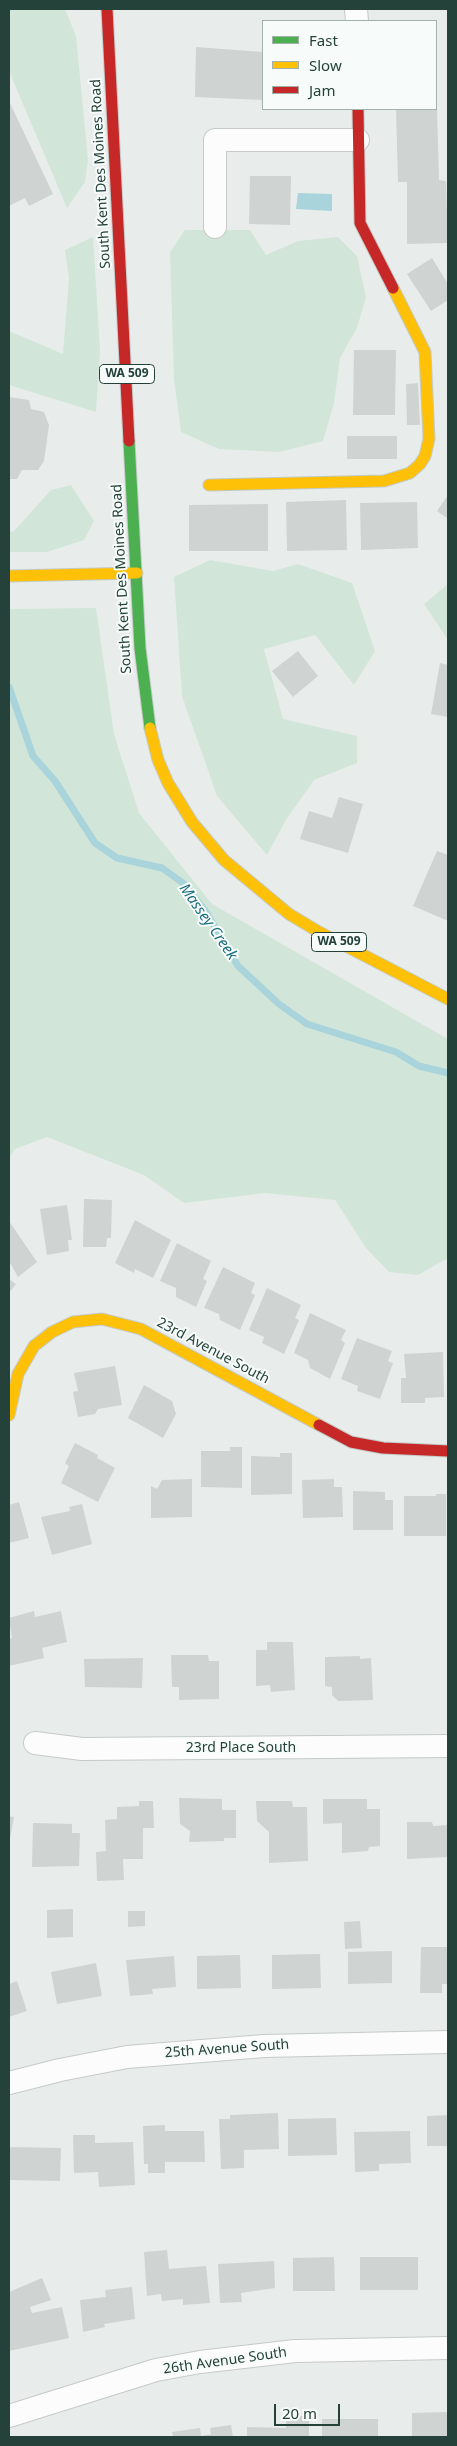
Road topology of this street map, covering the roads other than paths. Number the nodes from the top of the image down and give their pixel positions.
1 (107, 9) edge
2 (358, 110) edge
3 (358, 140) junction
4 (215, 227) dead end
5 (209, 485) dead end
6 (137, 573) junction
7 (9, 576) edge
8 (448, 999) edge
9 (9, 1415) edge
10 (448, 1451) edge
11 (35, 1743) dead end
12 (448, 1746) edge
13 (448, 2042) edge
14 (9, 2083) edge
15 (448, 2348) edge
16 (9, 2416) edge

1 - 6 street, South Kent Des Moines Road / WA 509
2 - 3 street
3 - 4 street
3 - 5 street
6 - 7 street
6 - 8 street, South Kent Des Moines Road / WA 509
9 - 10 street, 23rd Avenue South
11 - 12 street, 23rd Place South
13 - 14 street, 25th Avenue South
15 - 16 street, 26th Avenue South

